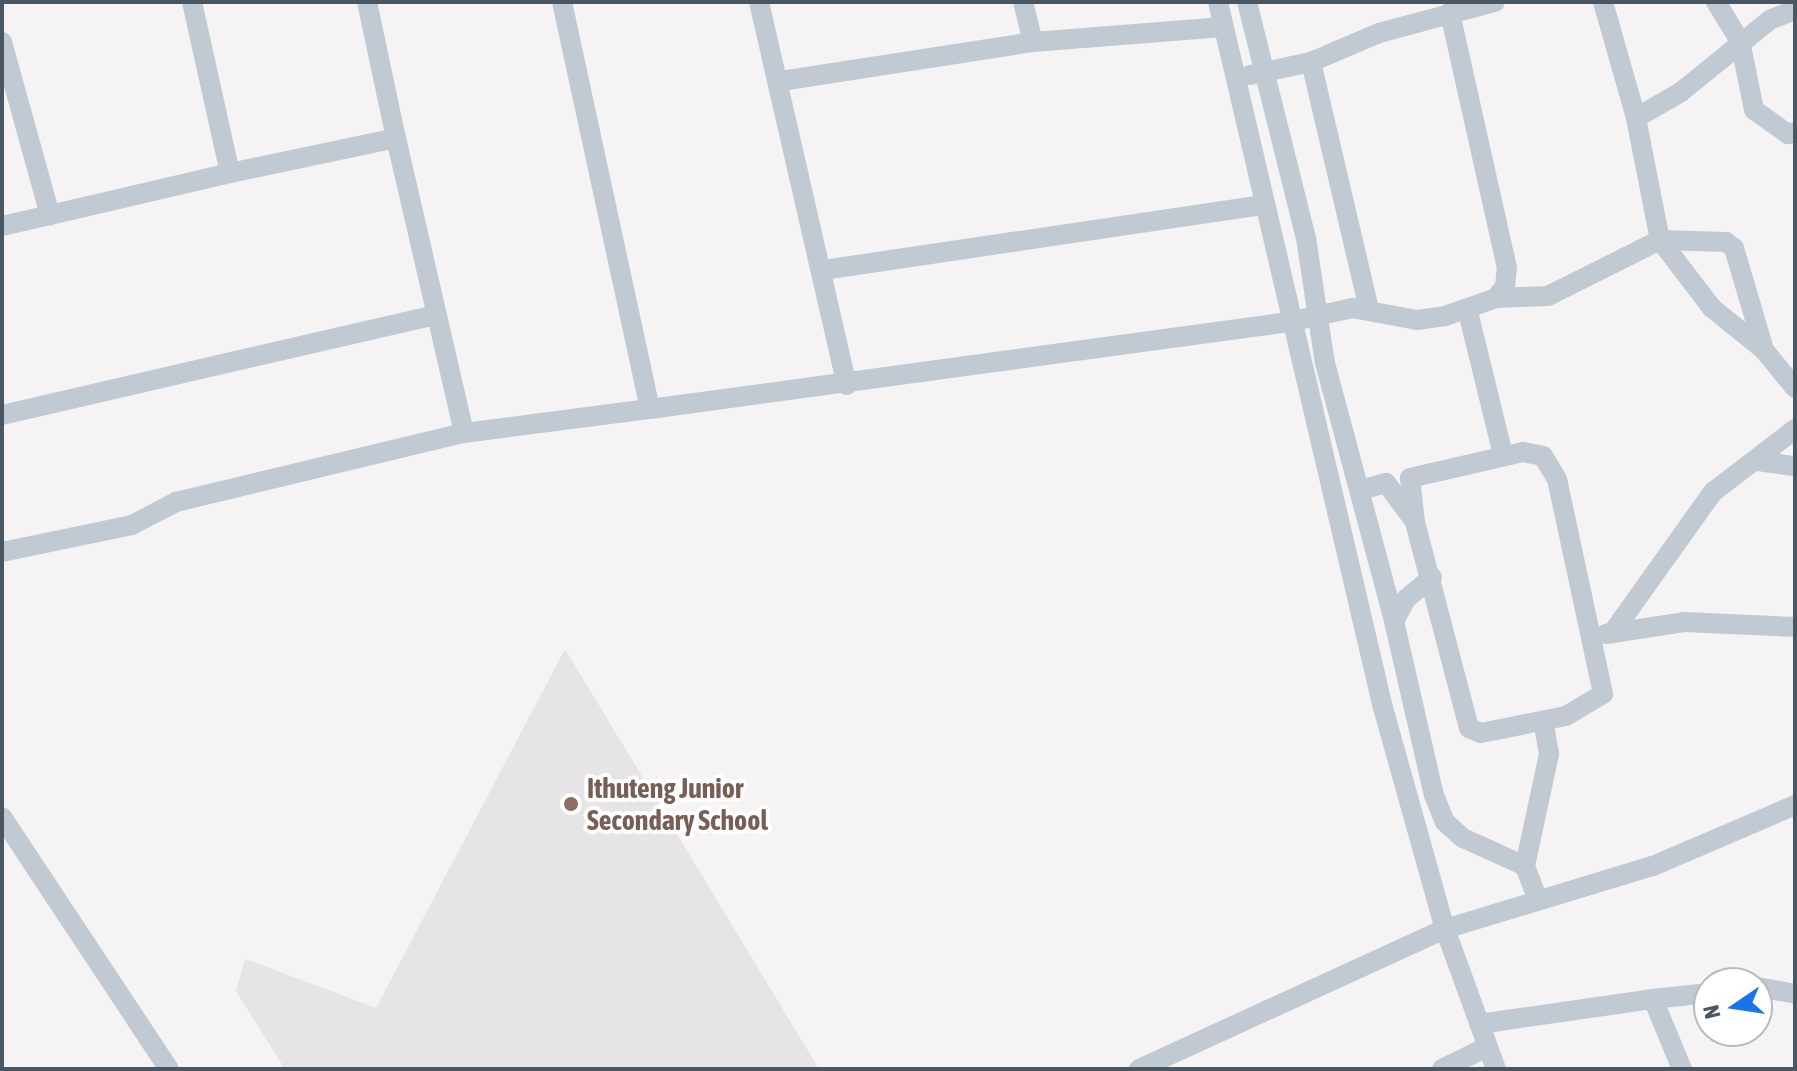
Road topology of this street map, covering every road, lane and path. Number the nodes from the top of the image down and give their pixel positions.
1 (192, 2) edge
2 (367, 2) edge
3 (562, 2) edge
4 (759, 2) edge
5 (1023, 2) edge
6 (1218, 2) edge
7 (1247, 2) edge
8 (1495, 2) edge
9 (1603, 2) edge
10 (1716, 2) edge
11 (1795, 10) edge
12 (1450, 12) junction
13 (1223, 27) junction
14 (1740, 41) junction
15 (2, 42) edge
16 (1033, 42) junction
17 (1311, 62) junction
18 (1263, 72) junction
19 (1236, 78) junction
20 (781, 81) junction
21 (1636, 118) junction
22 (1795, 132) edge
23 (396, 138) junction
24 (230, 173) junction
25 (1265, 205) junction
26 (50, 215) junction
27 (2, 226) edge
28 (1660, 240) junction
29 (823, 270) junction
30 (1496, 298) junction
31 (1369, 309) junction
32 (1468, 312) junction
33 (1319, 313) junction
34 (436, 315) junction
35 (1289, 322) junction
36 (1764, 350) junction
37 (847, 385) junction
38 (1795, 388) edge
39 (650, 409) junction
40 (2, 415) edge
41 (1795, 429) edge
42 (464, 433) junction
43 (1503, 454) junction
44 (1758, 461) junction
45 (1795, 466) edge
46 (1410, 478) junction
47 (1386, 483) junction
48 (1360, 490) junction
49 (1415, 522) junction
50 (2, 552) edge
51 (1432, 577) junction
52 (1394, 621) junction
53 (1795, 627) edge
54 (1604, 635) junction
55 (1543, 721) junction
56 (1380, 754) dead end
57 (1404, 781) junction
58 (1795, 805) edge
59 (2, 817) edge
60 (1525, 866) junction
61 (1538, 900) junction
62 (1445, 929) junction
63 (1773, 990) edge
64 (1795, 994) edge
65 (1693, 995) edge
66 (1653, 999) junction
67 (1479, 1024) junction
68 (1487, 1047) junction
69 (169, 1069) edge
70 (1139, 1069) edge
71 (1442, 1069) edge
72 (1496, 1069) edge
73 (1682, 1069) edge

1 - 24 street
2 - 23 street
3 - 39 street
4 - 20 street
5 - 16 street
6 - 13 street
7 - 18 street
8 - 12 street
9 - 21 street
10 - 14 street
11 - 14 street
12 - 17 street
12 - 30 street
13 - 16 street
13 - 19 street
14 - 21 street
14 - 22 street
15 - 26 street
16 - 20 street
17 - 18 street
17 - 31 street
18 - 19 street
18 - 33 street
19 - 25 street
20 - 29 street
21 - 28 street
23 - 24 street
23 - 34 street
24 - 26 street
25 - 29 street
25 - 35 street
26 - 27 street
28 - 30 street
28 - 36 street
28 - 36 street
29 - 37 street
30 - 32 street
31 - 32 street
31 - 33 street
32 - 43 street
33 - 35 street
33 - 48 street
34 - 40 street
34 - 42 street
35 - 37 street
35 - 57 street
36 - 38 street
37 - 39 street
39 - 42 street
41 - 44 street
42 - 50 street
43 - 46 street
43 - 54 street
44 - 45 street
44 - 54 street
46 - 47 street
46 - 49 street
47 - 48 street
47 - 49 street
48 - 52 street
49 - 51 street
51 - 52 street
51 - 55 street
52 - 60 street
53 - 54 street
54 - 55 street
55 - 60 street
56 - 57 street
57 - 62 street
58 - 61 street
59 - 69 street
60 - 61 street
61 - 62 street
62 - 67 street
62 - 70 street
63 - 64 street
65 - 66 street
66 - 67 street
66 - 73 street
67 - 68 street
68 - 71 street
68 - 72 street

